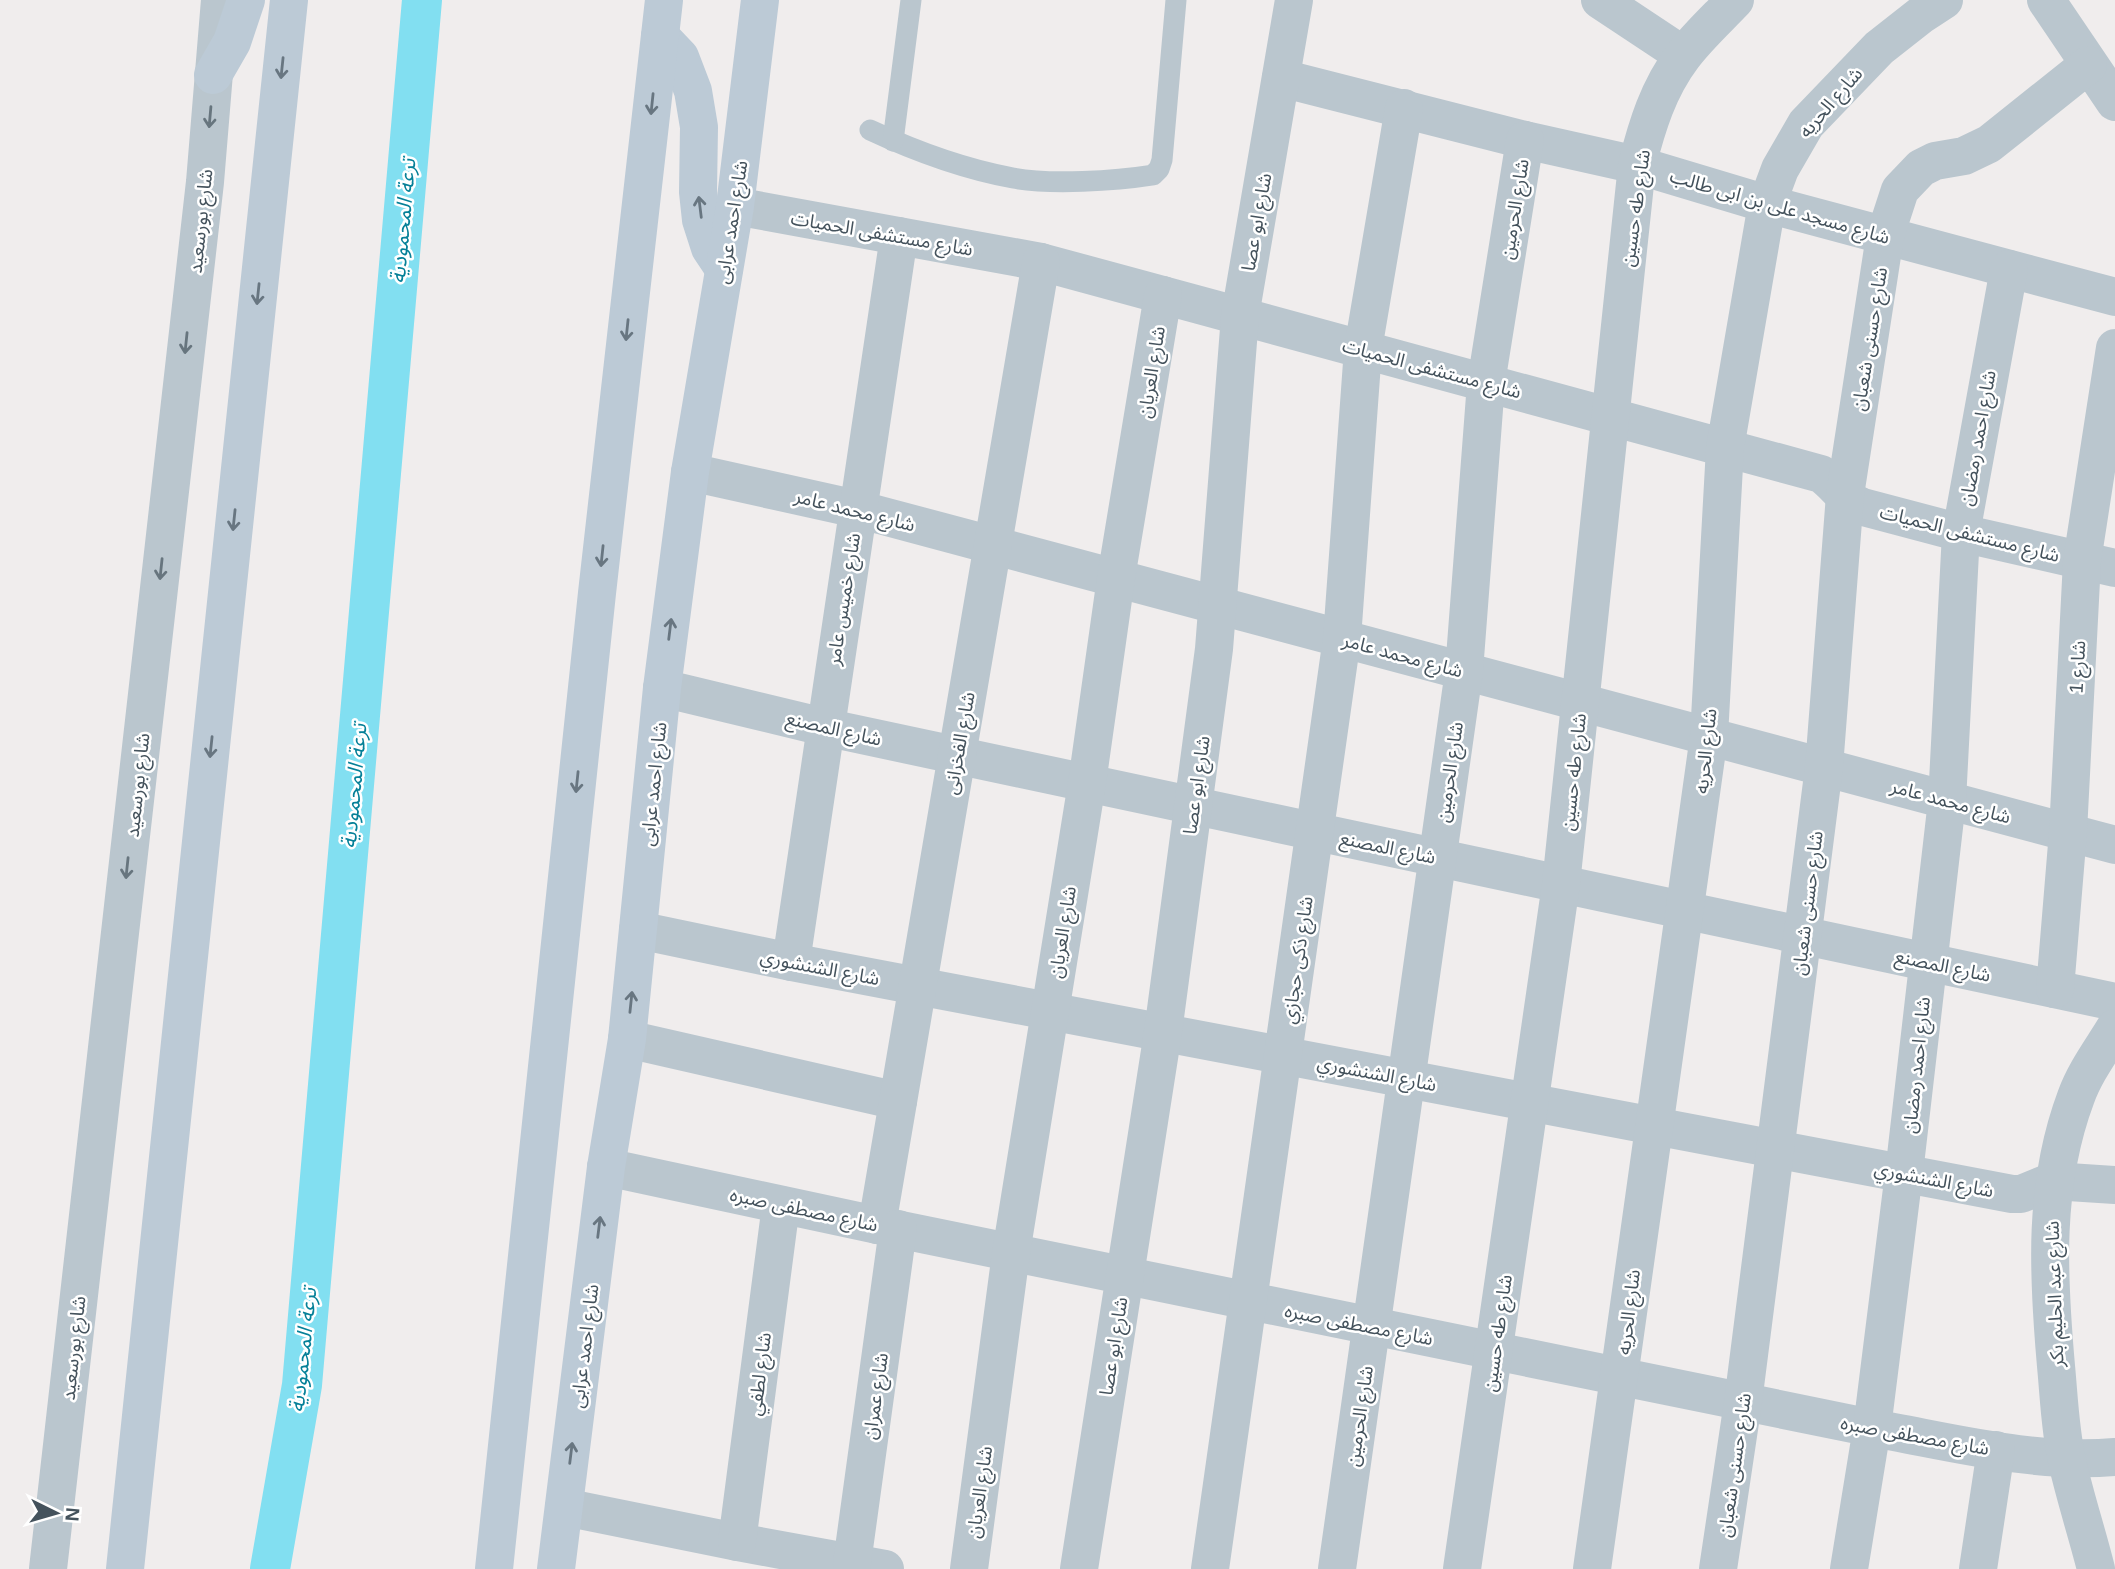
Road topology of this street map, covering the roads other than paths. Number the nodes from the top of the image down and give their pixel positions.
1 (219, 0) edge
2 (246, 0) edge
3 (289, 0) edge
4 (760, 0) edge
5 (911, 0) edge
6 (1176, 0) edge
7 (1294, 0) edge
8 (1601, 0) edge
9 (1735, 0) edge
10 (1944, 0) edge
11 (2046, 0) edge
12 (662, 18) edge
13 (1683, 55) junction
14 (2088, 65) junction
15 (213, 75) junction
16 (1281, 78) junction
17 (2115, 102) edge
18 (1404, 108) junction
19 (870, 130) dead end
20 (1525, 139) junction
21 (893, 141) junction
22 (1637, 165) junction
23 (1767, 204) junction
24 (735, 206) junction
25 (899, 236) junction
26 (1885, 236) junction
27 (1041, 262) junction
28 (2009, 269) junction
29 (724, 270) junction
30 (1163, 295) junction
31 (2115, 297) edge
32 (1240, 316) junction
33 (2115, 348) edge
34 (1363, 349) junction
35 (1486, 383) junction
36 (1611, 417) junction
37 (1725, 448) junction
38 (690, 472) junction
39 (1845, 495) junction
40 (857, 509) junction
41 (1961, 533) junction
42 (993, 545) junction
43 (2099, 565) edge
44 (1116, 578) junction
45 (1219, 606) junction
46 (1342, 638) junction
47 (1464, 671) junction
48 (662, 688) junction
49 (1581, 702) junction
50 (824, 727) junction
51 (1709, 737) junction
52 (957, 755) junction
53 (1824, 767) junction
54 (1087, 783) junction
55 (1947, 800) junction
56 (1193, 806) junction
57 (1315, 832) junction
58 (2068, 832) junction
59 (2115, 845) edge
60 (1436, 858) junction
61 (1561, 884) junction
62 (1685, 910) junction
63 (638, 930) junction
64 (1803, 936) junction
65 (791, 962) junction
66 (1927, 962) junction
67 (918, 986) junction
68 (2054, 989) junction
69 (2115, 1002) edge
70 (1049, 1011) junction
71 (2115, 1028) edge
72 (1163, 1032) junction
73 (627, 1039) junction
74 (1283, 1056) junction
75 (2101, 1073) edge
76 (1408, 1079) junction
77 (898, 1101) junction
78 (1531, 1103) junction
79 (1653, 1126) junction
80 (1775, 1149) junction
81 (606, 1167) junction
82 (1904, 1173) junction
83 (2053, 1181) junction
84 (2115, 1185) edge
85 (781, 1205) junction
86 (887, 1227) junction
87 (1011, 1252) junction
88 (1124, 1276) junction
89 (1249, 1301) junction
90 (1371, 1326) junction
91 (1494, 1351) junction
92 (1620, 1377) junction
93 (1743, 1402) junction
94 (1872, 1428) junction
95 (1996, 1450) junction
96 (2115, 1457) edge
97 (2067, 1459) junction
98 (564, 1507) junction
99 (737, 1542) junction
100 (869, 1566) edge
101 (48, 1569) edge
102 (125, 1569) edge
103 (494, 1569) edge
104 (556, 1569) edge
105 (969, 1569) edge
106 (1079, 1569) edge
107 (1210, 1569) edge
108 (1337, 1569) edge
109 (1462, 1569) edge
110 (1592, 1569) edge
111 (1718, 1569) edge
112 (1849, 1569) edge
113 (1978, 1569) edge
114 (2096, 1569) edge

1 - 15 street, شارع بورسعيد
2 - 15 main road
3 -> 102 main road
4 - 24 main road, شارع احمد عرابى
5 - 21 lane
6 - 21 lane
7 - 16 street, شارع ابو عصا
8 - 13 street
9 - 13 street, شارع طه حسين
10 - 23 street, شارع الحريه
11 - 14 street
29 -> 12 main road
12 -> 103 main road
13 - 22 street, شارع طه حسين
14 - 17 street
14 - 26 street, شارع حسنى شعبان
15 -> 101 street, شارع بورسعيد
16 - 18 street, شارع مسجد على بن ابى طالب
16 - 32 street, شارع ابو عصا
18 - 20 street, شارع مسجد على بن ابى طالب
18 - 34 street, شارع ذكى حجازي
19 - 21 lane
20 - 22 street, شارع مسجد على بن ابى طالب
20 - 35 street, شارع الحرمين
22 - 23 street, شارع مسجد على بن ابى طالب
22 - 36 street, شارع طه حسين
23 - 26 street, شارع مسجد على بن ابى طالب
23 - 37 street, شارع الحريه
24 - 25 street, شارع مستشفى الحميات
24 - 29 main road, شارع احمد عرابى
25 - 27 street, شارع مستشفى الحميات
25 - 40 street, شارع خميس عامر
26 - 28 street, شارع مسجد على بن ابى طالب
26 - 39 street, شارع حسنى شعبان
27 - 30 street, شارع مستشفى الحميات
27 - 42 street, شارع الفخرانى
28 - 31 street, شارع مسجد على بن ابى طالب
28 - 41 street, شارع احمد رمضان
29 - 38 main road, شارع احمد عرابى
30 - 32 street, شارع مستشفى الحميات
30 - 44 street, شارع العريان
32 - 34 street, شارع مستشفى الحميات
32 - 45 street, شارع ابو عصا
33 - 43 street, شارع 1
34 - 35 street, شارع مستشفى الحميات
34 - 46 street, شارع ذكى حجازي
35 - 36 street, شارع مستشفى الحميات
35 - 47 street, شارع الحرمين
36 - 37 street, شارع مستشفى الحميات
36 - 49 street, شارع طه حسين
37 - 39 street, شارع مستشفى الحميات
37 - 51 street, شارع الحريه
38 - 40 street, شارع محمد عامر
48 -> 38 main road, شارع احمد عرابى
39 - 41 street, شارع مستشفى الحميات
39 - 53 street, شارع حسنى شعبان
40 - 42 street, شارع محمد عامر
40 - 50 street, شارع خميس عامر
41 - 43 street, شارع مستشفى الحميات
41 - 55 street, شارع احمد رمضان
42 - 44 street, شارع محمد عامر
42 - 52 street, شارع الفخرانى
43 - 58 street, شارع 1
44 - 45 street, شارع محمد عامر
44 - 54 street, شارع العريان
45 - 46 street, شارع محمد عامر
45 - 56 street, شارع ابو عصا
46 - 47 street, شارع محمد عامر
46 - 57 street, شارع ذكى حجازي
47 - 49 street, شارع محمد عامر
47 - 60 street, شارع الحرمين
48 - 50 street, شارع المصنع
48 - 63 main road, شارع احمد عرابى
49 - 51 street, شارع محمد عامر
49 - 61 street, شارع طه حسين
50 - 52 street, شارع المصنع
50 - 65 street, شارع خميس عامر
51 - 53 street, شارع محمد عامر
51 - 62 street, شارع الحريه
52 - 54 street, شارع المصنع
52 - 67 street, شارع الفخرانى
53 - 55 street, شارع محمد عامر
53 - 64 street, شارع حسنى شعبان
54 - 56 street, شارع المصنع
54 - 70 street, شارع العريان
55 - 58 street, شارع محمد عامر
55 - 66 street, شارع احمد رمضان
56 - 57 street, شارع المصنع
56 - 72 street, شارع ابو عصا
57 - 60 street, شارع المصنع
57 - 74 street, شارع ذكى حجازي
58 - 59 street, شارع محمد عامر
58 - 68 street, شارع 1
60 - 61 street, شارع المصنع
60 - 76 street, شارع الحرمين
61 - 62 street, شارع المصنع
61 - 78 street, شارع طه حسين
62 - 64 street, شارع المصنع
62 - 79 street, شارع الحريه
63 - 65 street, شارع الشنشوري
73 -> 63 main road, شارع احمد عرابى
64 - 66 street, شارع المصنع
64 - 80 street, شارع حسنى شعبان
65 - 67 street, شارع الشنشوري
66 - 68 street, شارع المصنع
66 - 82 street, شارع احمد رمضان
67 - 70 street, شارع الشنشوري
67 - 77 street, شارع الفخرانى
68 - 69 street, شارع المصنع
70 - 72 street, شارع الشنشوري
70 - 87 street, شارع العريان
71 - 75 street, شارع عبد الحليم بكر
72 - 74 street, شارع الشنشوري
72 - 88 street, شارع ابو عصا
73 - 77 street
73 - 81 main road, شارع احمد عرابى
74 - 76 street, شارع الشنشوري
74 - 89 street, شارع ذكى حجازي
75 - 83 street, شارع عبد الحليم بكر
76 - 78 street, شارع الشنشوري
76 - 90 street, شارع الحرمين
77 - 86 street, شارع الفخرانى
78 - 79 street, شارع الشنشوري
78 - 91 street, شارع طه حسين
79 - 80 street, شارع الشنشوري
79 - 92 street, شارع الحريه
80 - 82 street, شارع الشنشوري
80 - 93 street, شارع حسنى شعبان
81 - 85 street, شارع مصطفى صبره
98 -> 81 main road, شارع احمد عرابى
82 - 83 street, شارع الشنشوري
82 - 94 street, شارع احمد رمضان
83 - 84 street, شارع الشنشوري
83 - 97 street, شارع عبد الحليم بكر
85 - 86 street, شارع مصطفى صبره
85 - 99 street, شارع لطفي
86 - 87 street, شارع مصطفى صبره
86 - 100 street, شارع عمران
87 - 88 street, شارع مصطفى صبره
87 - 105 street, شارع العريان
88 - 89 street, شارع مصطفى صبره
88 - 106 street, شارع ابو عصا
89 - 90 street, شارع مصطفى صبره
89 - 107 street, شارع ذكى حجازي
90 - 91 street, شارع مصطفى صبره
90 - 108 street, شارع الحرمين
91 - 92 street, شارع مصطفى صبره
91 - 109 street, شارع طه حسين
92 - 93 street, شارع مصطفى صبره
92 - 110 street, شارع الحريه
93 - 94 street, شارع مصطفى صبره
93 - 111 street, شارع حسنى شعبان
94 - 95 street, شارع مصطفى صبره
94 - 112 street, شارع احمد رمضان
95 - 97 street, شارع مصطفى صبره
95 - 113 street
96 - 97 street, شارع مصطفى صبره
97 - 114 street, شارع عبد الحليم بكر
98 - 99 street
98 - 104 main road, شارع احمد عرابى
99 - 100 street

